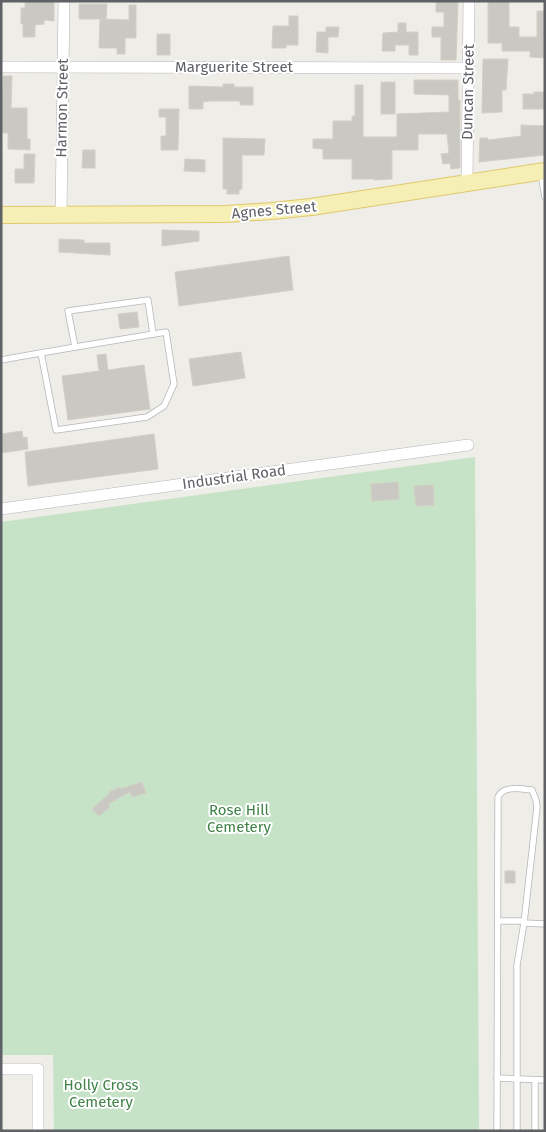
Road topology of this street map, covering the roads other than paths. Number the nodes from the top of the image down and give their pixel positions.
1 (64, 1) edge
2 (469, 1) edge
3 (1, 66) edge
4 (63, 66) junction
5 (468, 68) junction
6 (543, 171) edge
7 (467, 183) junction
8 (545, 197) edge
9 (1, 215) edge
10 (61, 216) junction
11 (153, 334) junction
12 (75, 347) junction
13 (41, 353) junction
14 (1, 360) edge
15 (468, 446) dead end
16 (1, 509) edge
17 (536, 827) junction
18 (545, 827) edge
19 (498, 921) junction
20 (524, 922) junction
21 (545, 924) edge
22 (1, 1069) edge
23 (497, 1078) junction
24 (517, 1079) junction
25 (535, 1080) junction
26 (545, 1080) edge
27 (38, 1131) edge
28 (497, 1131) edge
29 (516, 1131) edge
30 (535, 1131) edge

1 - 4 street, Harmon Street
2 - 5 street, Duncan Street
3 - 4 street, Marguerite Street
4 - 5 street, Marguerite Street
4 - 10 street, Harmon Street
5 - 7 street, Duncan Street
6 - 7 main road, Agnes Street
6 - 8 lane
7 - 10 main road, Agnes Street
9 - 10 main road, Agnes Street
11 - 12 lane
11 - 12 lane
11 - 13 lane
12 - 13 lane
13 - 14 lane
15 - 16 street, Industrial Road
17 - 18 lane
17 - 19 lane
17 - 20 lane
19 - 20 lane
19 - 23 lane
20 - 21 lane
20 - 24 lane
22 - 27 street
23 - 24 lane
23 - 28 lane
24 - 25 lane
24 - 29 lane
25 - 26 lane
25 - 30 lane

